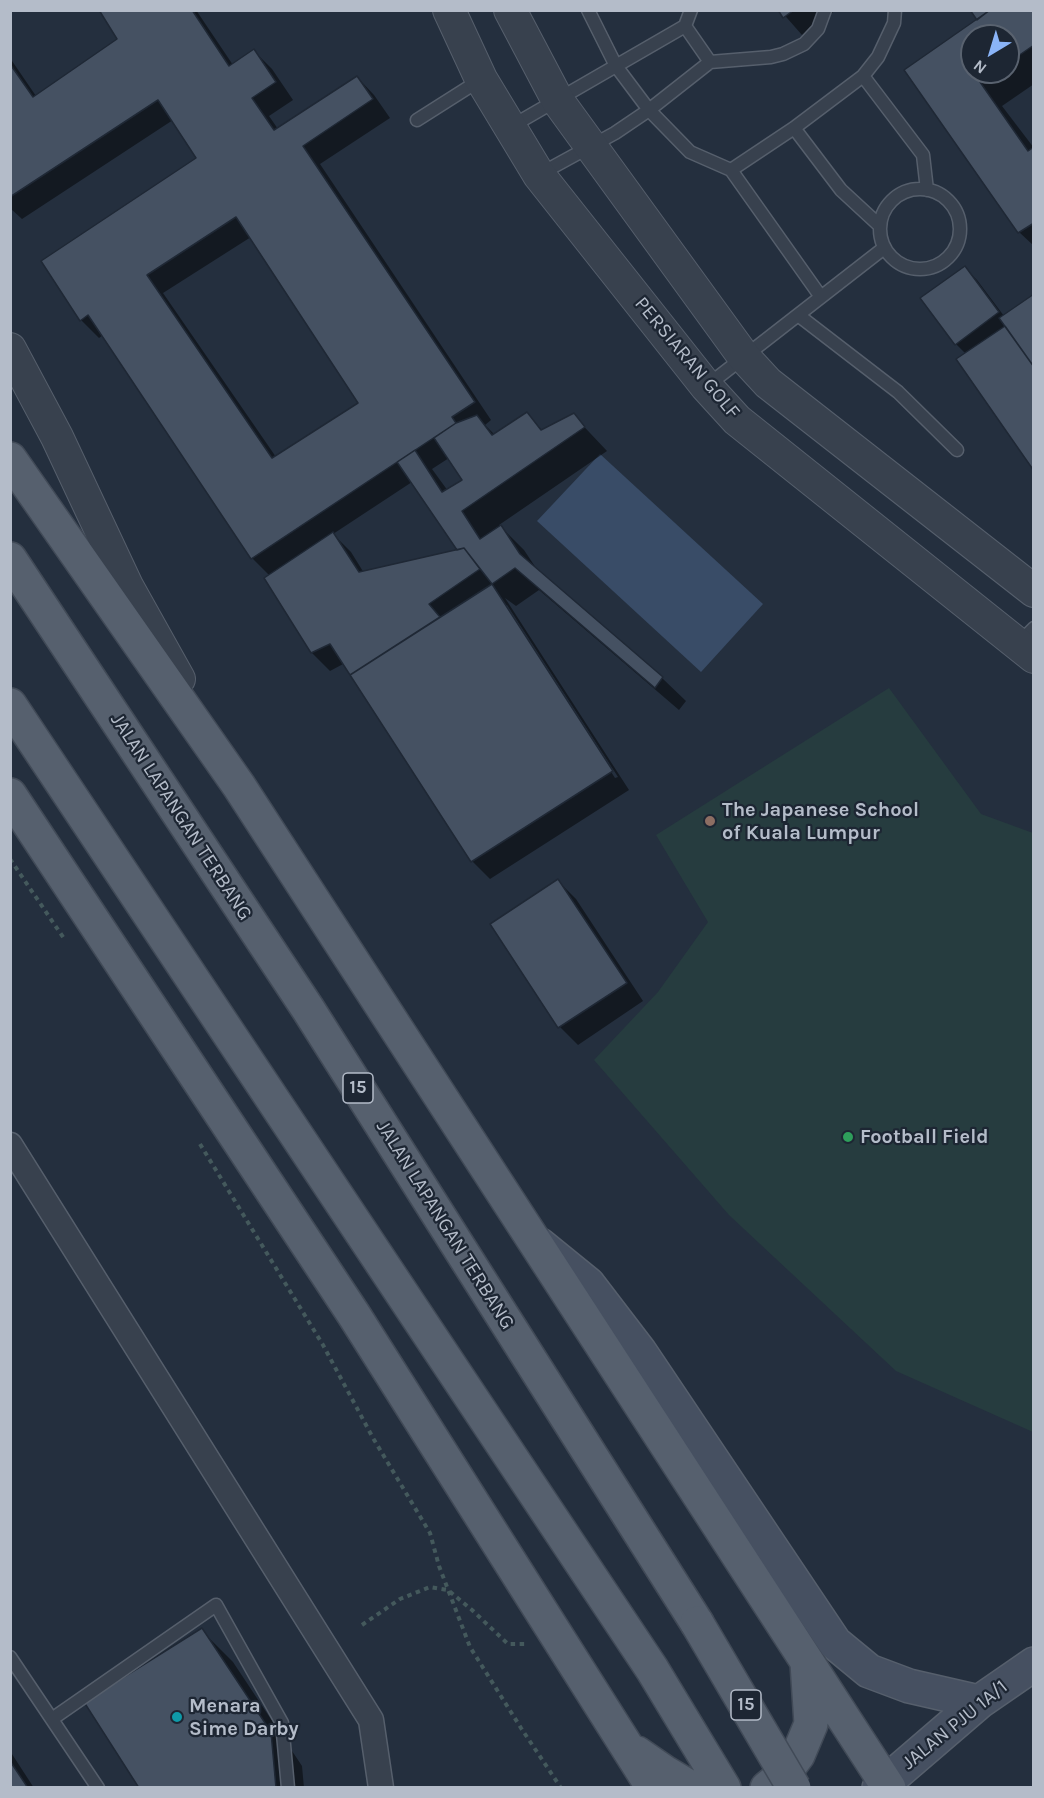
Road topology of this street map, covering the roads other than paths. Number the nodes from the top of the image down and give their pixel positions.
1 (449, 10) edge
2 (510, 10) edge
3 (588, 10) edge
4 (691, 10) edge
5 (895, 10) edge
6 (825, 11) edge
7 (685, 26) junction
8 (710, 62) junction
9 (616, 66) junction
10 (863, 75) junction
11 (481, 79) junction
12 (558, 101) junction
13 (649, 110) junction
14 (417, 120) dead end
15 (511, 127) junction
16 (794, 128) junction
17 (590, 147) junction
18 (731, 170) junction
19 (538, 175) junction
20 (927, 190) junction
21 (880, 226) junction
22 (884, 248) junction
23 (821, 297) junction
24 (798, 315) junction
25 (10, 349) edge
26 (744, 357) junction
27 (706, 386) junction
28 (957, 450) dead end
29 (10, 459) edge
30 (10, 559) edge
31 (1034, 591) edge
32 (1028, 643) edge
33 (10, 705) edge
34 (239, 786) junction
35 (10, 795) edge
36 (10, 1145) edge
37 (534, 1240) junction
38 (10, 1657) edge
39 (807, 1661) junction
40 (1034, 1664) edge
41 (979, 1702) junction
42 (52, 1719) junction
43 (626, 1745) junction
44 (884, 1786) edge
45 (98, 1788) edge
46 (288, 1788) edge
47 (381, 1788) edge
48 (634, 1788) edge
49 (653, 1788) edge
50 (691, 1788) edge
51 (724, 1788) edge
52 (767, 1788) edge
53 (794, 1788) edge

1 - 11 street, PERSIARAN GOLF
2 - 12 street
3 - 9 lane
4 - 7 lane
5 - 10 lane
6 - 8 lane
7 - 8 lane
7 - 9 lane
8 - 13 lane
9 - 12 lane
9 - 13 lane
10 - 16 lane
10 - 20 lane
11 - 14 lane
11 - 15 street, PERSIARAN GOLF
12 - 15 lane
12 - 17 street
13 - 17 lane
13 - 18 lane
15 - 19 street, PERSIARAN GOLF
16 - 18 lane
16 - 21 lane
17 - 19 lane
17 - 26 street
18 - 23 lane
19 - 27 street, PERSIARAN GOLF
20 - 21 lane
20 - 22 lane
21 - 22 lane
22 - 23 lane
23 - 24 lane
24 - 26 lane
24 - 28 lane
25 - 34 street
26 - 27 lane
26 - 31 street
27 - 32 street, PERSIARAN GOLF
29 - 34 main road
30 - 53 main road, JALAN LAPANGAN TERBANG / 15, bridge
33 - 51 main road
34 - 37 main road
35 - 43 main road
36 - 47 street
37 - 39 main road
37 - 41 main road
38 - 42 lane
39 - 44 main road
39 - 52 main road
40 - 41 main road, JALAN PJU 1A/1
41 - 44 main road, JALAN PJU 1A/1
42 - 45 lane
42 - 46 lane
43 - 48 main road
43 - 49 main road
43 - 50 main road

